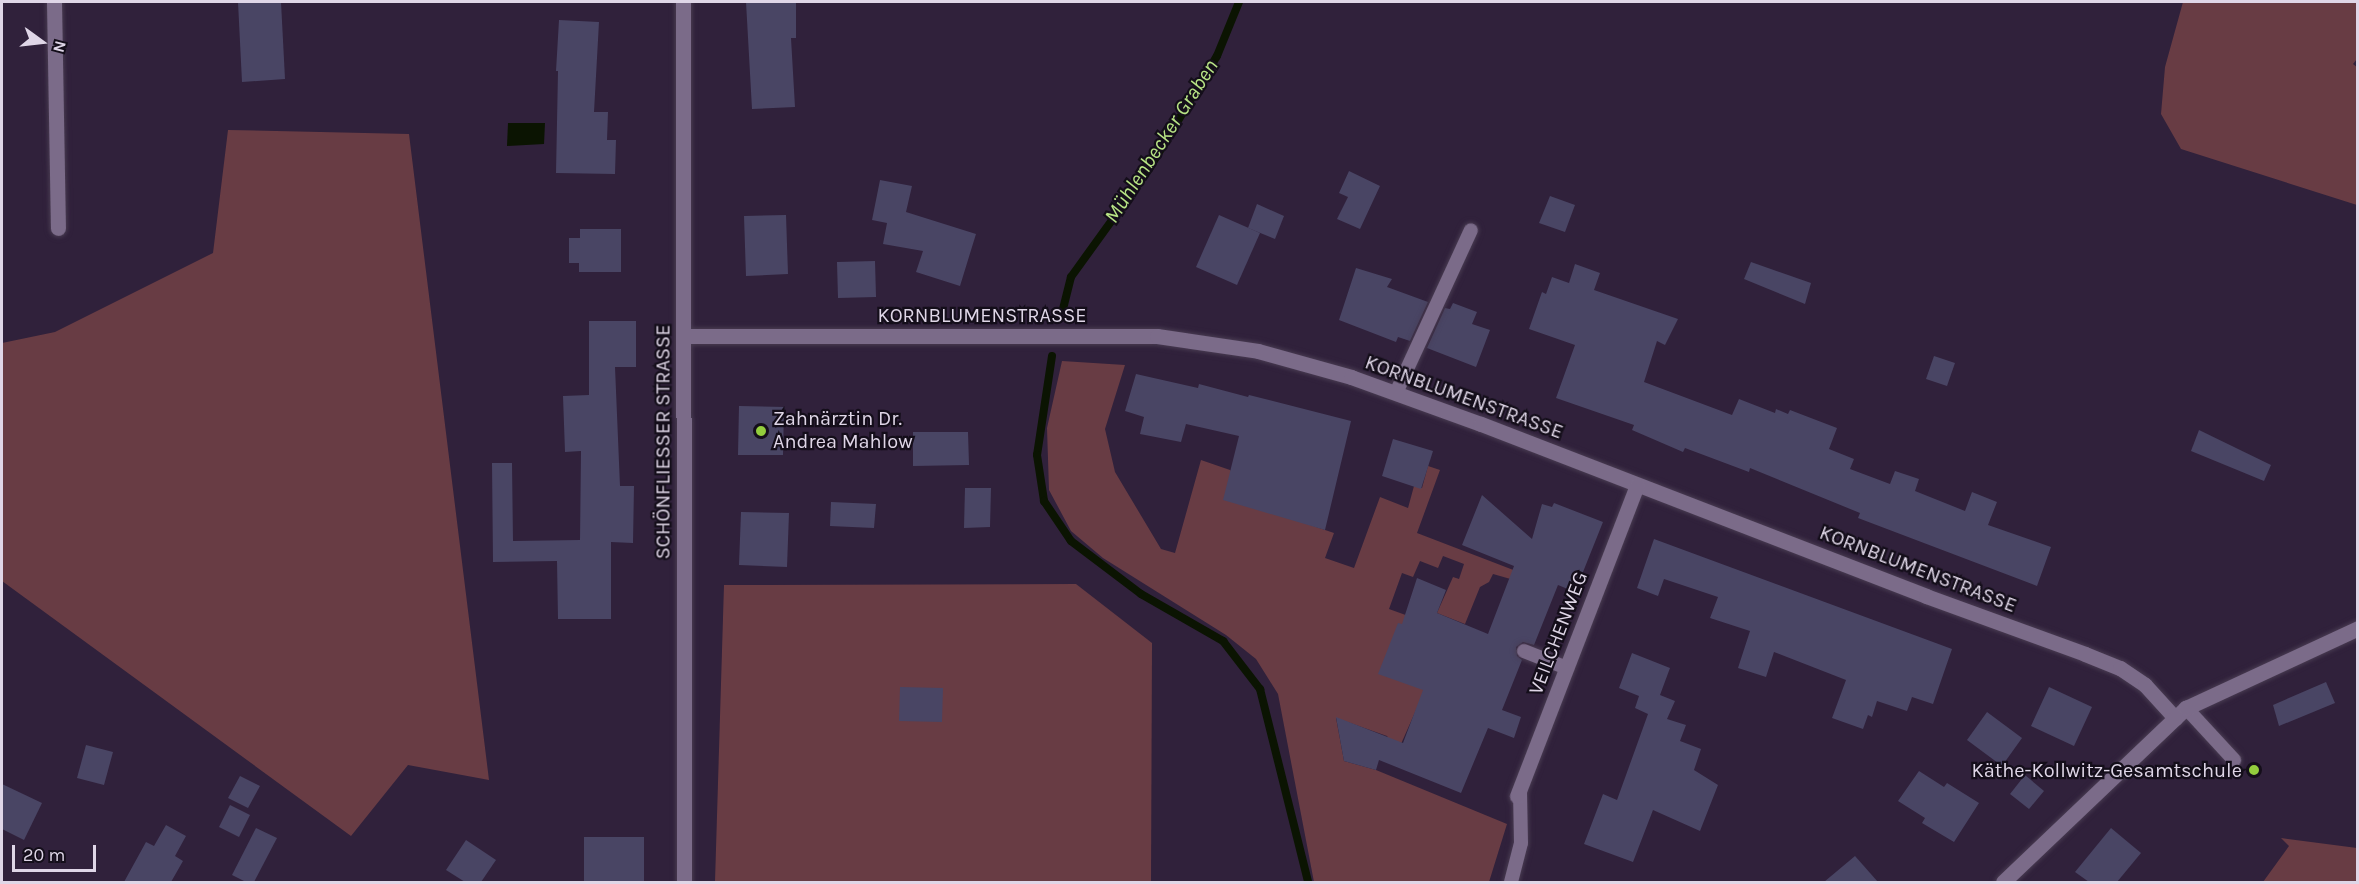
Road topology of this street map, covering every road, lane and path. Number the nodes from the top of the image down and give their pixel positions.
1 (54, 2) edge
2 (683, 2) edge
3 (58, 228) dead end
4 (1471, 230) dead end
5 (684, 336) junction
6 (1396, 393) junction
7 (1637, 485) junction
8 (2358, 628) edge
9 (1524, 651) dead end
10 (1567, 668) junction
11 (2180, 713) junction
12 (2234, 760) dead end
13 (1519, 793) joint
14 (684, 882) edge
15 (1511, 882) edge
16 (2003, 882) edge

1 - 3 street
2 - 5 street, SCHÖNFLIESSER STRASSE
4 - 6 lane
5 - 6 street, KORNBLUMENSTRASSE
5 - 14 street, SCHÖNFLIESSER STRASSE
6 - 7 street, KORNBLUMENSTRASSE
7 - 10 street, VEILCHENWEG
7 - 11 street, KORNBLUMENSTRASSE
8 - 11 street
9 - 10 lane
10 - 13 street, VEILCHENWEG
11 - 12 lane
11 - 16 street
13 - 15 lane

